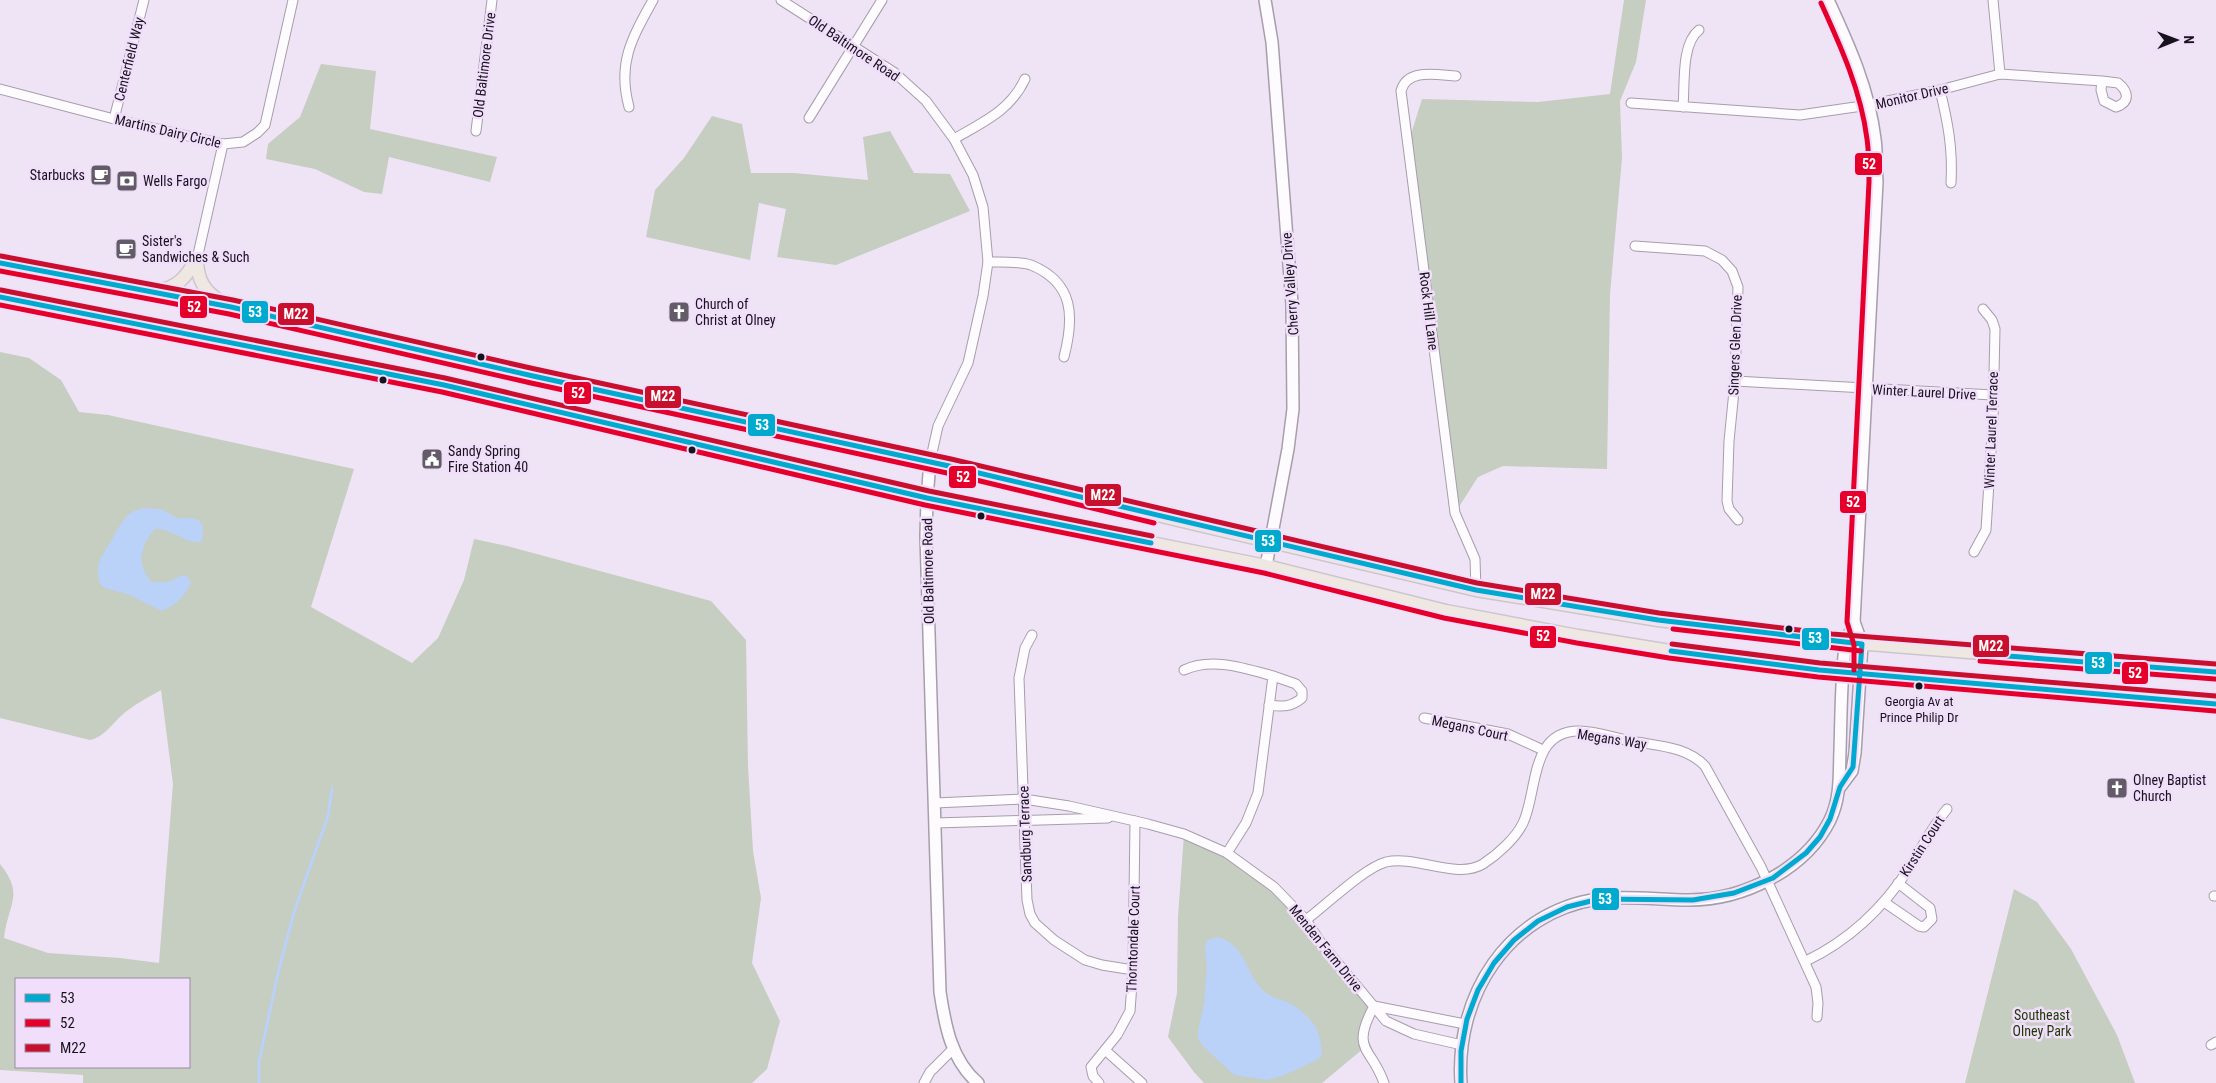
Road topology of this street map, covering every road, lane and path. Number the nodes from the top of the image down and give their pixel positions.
1 (144, 0) edge
2 (293, 0) edge
3 (492, 0) edge
4 (653, 0) edge
5 (781, 0) edge
6 (882, 0) edge
7 (1265, 0) edge
8 (1828, 0) edge
9 (1993, 0) edge
10 (1699, 30) dead end
11 (854, 45) junction
12 (2000, 74) junction
13 (1456, 76) dead end
14 (1025, 79) dead end
15 (2102, 81) dead end
16 (0, 89) edge
17 (1940, 90) junction
18 (1631, 103) dead end
19 (1869, 105) junction
20 (1683, 107) junction
21 (629, 108) dead end
22 (810, 118) dead end
23 (114, 119) junction
24 (476, 131) dead end
25 (954, 139) junction
26 (223, 144) junction
27 (1951, 183) dead end
28 (1634, 246) dead end
29 (197, 259) junction
30 (988, 262) junction
31 (0, 263) edge
32 (142, 290) junction
33 (0, 297) edge
34 (231, 307) junction
35 (1983, 309) dead end
36 (1064, 357) dead end
37 (1735, 381) junction
38 (1866, 389) junction
39 (1993, 395) junction
40 (930, 462) junction
41 (927, 498) junction
42 (1738, 520) dead end
43 (1270, 543) junction
44 (1974, 552) dead end
45 (1266, 566) junction
46 (1476, 590) junction
47 (1854, 622) junction
48 (1032, 635) dead end
49 (1846, 642) junction
50 (1862, 644) junction
51 (1184, 670) dead end
52 (1843, 672) junction
53 (2216, 672) edge
54 (1861, 674) junction
55 (1273, 676) junction
56 (2216, 704) edge
57 (1269, 705) junction
58 (1424, 718) dead end
59 (1543, 750) junction
60 (1840, 787) junction
61 (1024, 799) junction
62 (935, 803) junction
63 (1947, 808) dead end
64 (1116, 818) junction
65 (1025, 821) junction
66 (1136, 821) junction
67 (936, 824) junction
68 (1227, 853) junction
69 (1766, 881) junction
70 (1898, 883) junction
71 (1884, 902) junction
72 (1306, 920) junction
73 (1806, 961) junction
74 (1133, 970) junction
75 (1374, 1006) junction
76 (1817, 1017) dead end
77 (1464, 1024) junction
78 (1462, 1045) junction
79 (953, 1049) junction
80 (1105, 1050) junction
81 (924, 1083) edge
82 (978, 1083) edge
83 (1099, 1083) edge
84 (1142, 1083) edge
85 (1384, 1083) edge
86 (1461, 1083) edge

1 - 23 street, Centerfield Way
2 - 26 street, Martins Dairy Circle
3 - 24 street, Old Baltimore Drive
4 - 21 street
5 - 11 street, Old Baltimore Road
6 - 11 street
7 - 43 street, Cherry Valley Drive
8 - 19 street
9 - 12 street
10 - 20 street
11 - 22 street
11 - 25 street, Old Baltimore Road
12 - 15 street, Monitor Drive
12 - 17 street, Monitor Drive
13 - 46 street, Rock Hill Lane
14 - 25 street
16 - 23 street, Martins Dairy Circle
17 - 19 street, Monitor Drive
17 - 27 street
18 - 20 street, Monitor Drive
19 - 20 street, Monitor Drive
19 - 38 street
23 - 26 street, Martins Dairy Circle
25 - 30 street, Old Baltimore Road
26 - 29 street
28 - 37 street, Singers Glen Drive
29 - 32 main road
29 - 34 main road
30 - 36 street
30 - 40 street, Old Baltimore Road
31 - 32 main road
32 - 34 main road
33 - 41 main road
34 - 40 main road
35 - 39 street, Winter Laurel Terrace
37 - 38 street, Winter Laurel Drive
37 - 42 street, Singers Glen Drive
38 - 39 street, Winter Laurel Drive
38 - 47 street
39 - 44 street, Winter Laurel Terrace
40 - 41 street, Old Baltimore Road
40 - 43 main road
41 - 45 main road
41 - 62 street, Old Baltimore Road
43 - 45 street, Cherry Valley Drive
43 - 46 main road
45 - 52 main road
46 - 49 main road
47 - 49 street
47 - 50 street
48 - 61 street, Sandburg Terrace
49 - 50 main road
49 - 52 street
50 - 53 main road
50 - 54 street
51 - 55 street
52 - 54 main road
52 - 60 street
54 - 56 main road
54 - 60 street
55 - 57 street
55 - 57 street
57 - 68 street
58 - 59 street, Megans Court
59 - 69 street, Megans Way
59 - 72 street
60 - 69 street
61 - 62 street, Menden Farm Drive
61 - 64 street, Menden Farm Drive
61 - 65 street, Sandburg Terrace
62 - 67 street, Old Baltimore Road
63 - 70 street, Kirstin Court
64 - 65 street, Menden Farm Drive
64 - 66 street, Menden Farm Drive
65 - 67 street, Menden Farm Drive
65 - 74 street, Sandburg Terrace
66 - 68 street, Menden Farm Drive
66 - 74 street, Thorntondale Court
67 - 79 street, Old Baltimore Road
68 - 72 street, Menden Farm Drive
69 - 73 street, Megans Way
69 - 77 street
70 - 71 street, Kirstin Court
70 - 71 street, Kirstin Court
71 - 73 street, Kirstin Court
72 - 75 street, Menden Farm Drive
73 - 76 street, Megans Way
74 - 80 street, Thorntondale Court
75 - 77 street
75 - 78 street, Menden Farm Drive
75 - 85 street
77 - 78 street
78 - 86 street
79 - 81 street
79 - 82 street, Old Baltimore Road
80 - 83 street, Thorntondale Court
80 - 84 street

